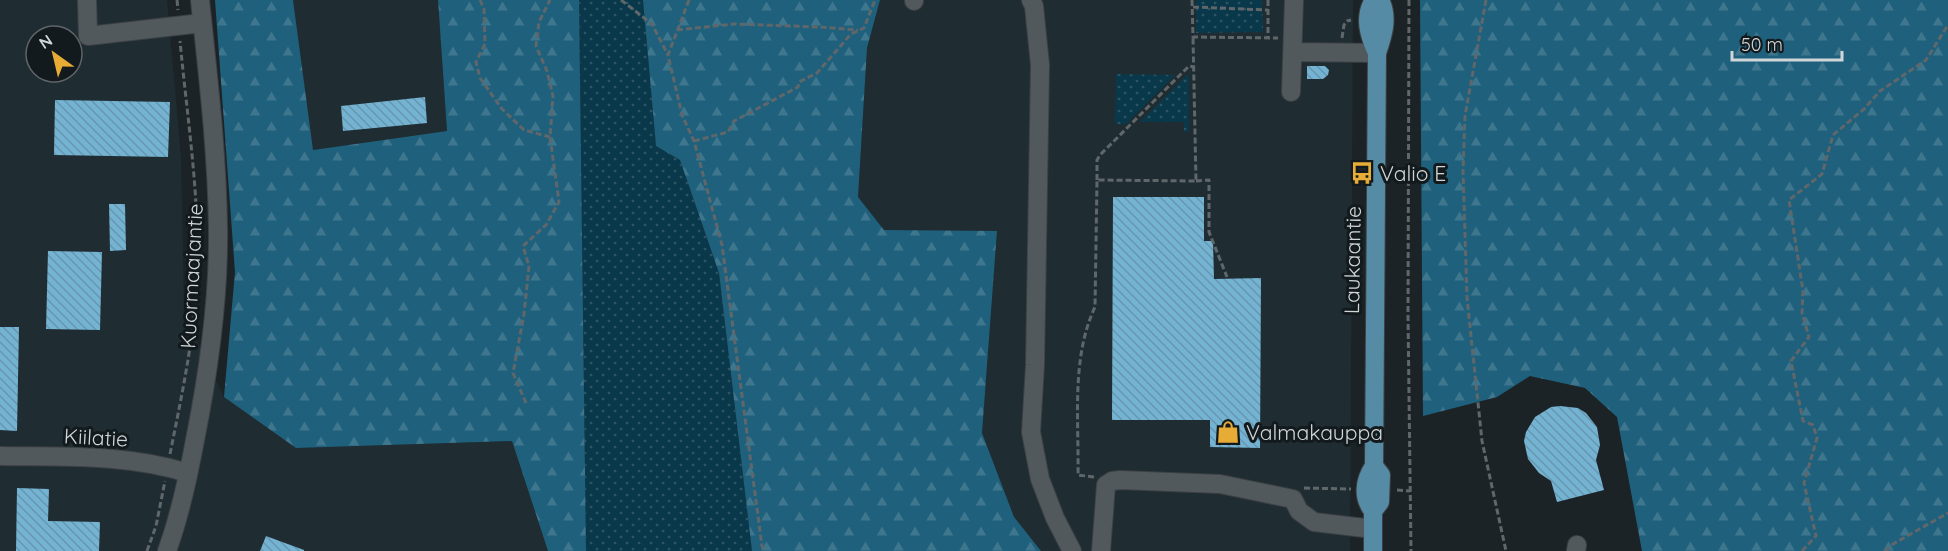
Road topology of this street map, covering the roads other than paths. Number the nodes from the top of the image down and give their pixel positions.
1 (87, 0) edge
2 (200, 0) edge
3 (1031, 0) edge
4 (1294, 0) edge
5 (1374, 0) edge
6 (1380, 0) edge
7 (202, 23) junction
8 (1293, 46) junction
9 (1377, 53) junction
10 (1291, 92) dead end
11 (0, 456) edge
12 (189, 473) junction
13 (1373, 520) junction
14 (167, 551) edge
15 (1072, 551) edge
16 (1101, 551) edge
17 (1373, 551) edge

1 - 7 street
2 - 7 street, Kuormaajantie
3 - 15 street
4 - 8 street
5 - 9 main road, Laukaantie
6 - 9 main road, Laukaantie
7 - 12 street, Kuormaajantie
8 - 9 street
8 - 10 street
9 - 13 main road, Laukaantie
11 - 12 street, Kiilatie
12 - 14 street, Kuormaajantie
13 - 16 street
13 - 17 main road

